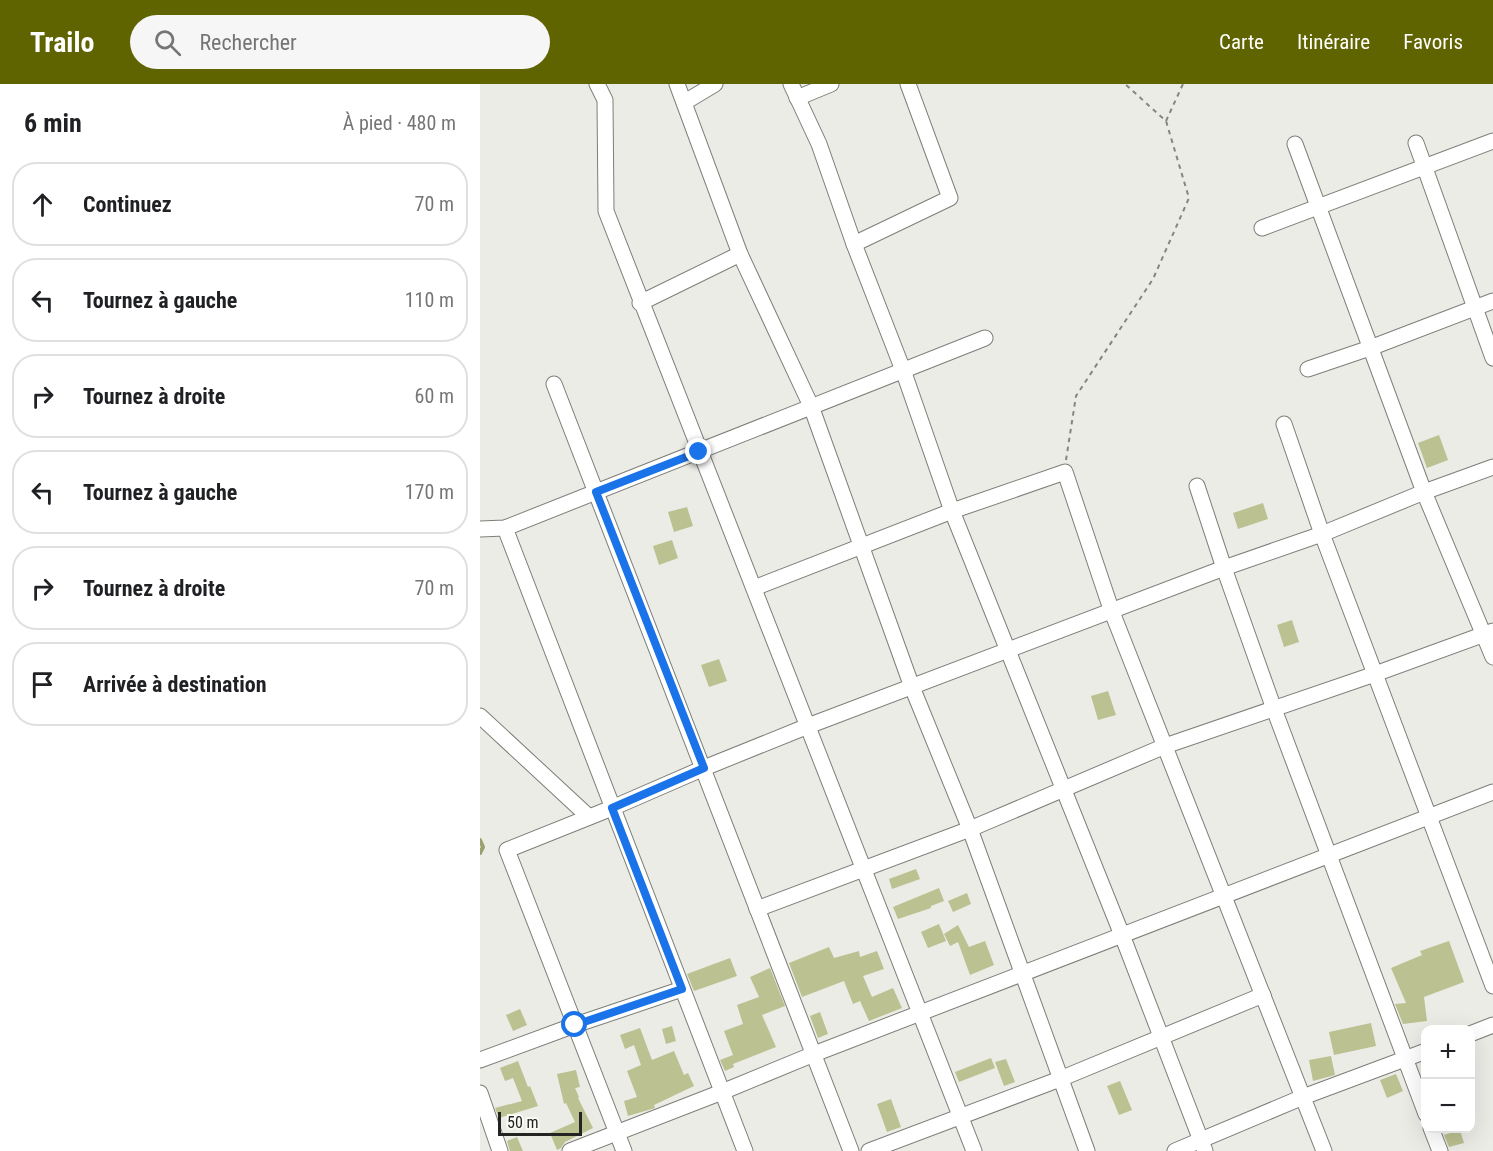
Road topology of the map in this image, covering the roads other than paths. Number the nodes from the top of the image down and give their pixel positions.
1 (597, 84) edge
2 (677, 84) edge
3 (715, 84) edge
4 (831, 84) edge
5 (908, 84) edge
6 (794, 91) edge
7 (685, 102) junction
8 (1493, 141) edge
9 (1416, 143) dead end
10 (1295, 144) dead end
11 (1424, 167) junction
12 (1318, 207) junction
13 (1262, 228) dead end
14 (854, 244) junction
15 (740, 254) junction
16 (1493, 301) edge
17 (640, 303) junction
18 (1475, 308) junction
19 (985, 338) dead end
20 (1370, 348) junction
21 (1493, 358) edge
22 (1308, 369) dead end
23 (903, 370) junction
24 (554, 384) dead end
25 (811, 406) junction
26 (1284, 424) dead end
27 (699, 452) junction
28 (1493, 467) edge
29 (1197, 486) dead end
30 (596, 492) junction
31 (1424, 492) junction
32 (952, 511) junction
33 (505, 528) junction
34 (480, 529) edge
35 (1322, 534) junction
36 (861, 545) junction
37 (1224, 568) junction
38 (754, 588) junction
39 (1112, 612) junction
40 (1489, 632) edge
41 (1008, 650) junction
42 (1493, 657) edge
43 (1375, 674) junction
44 (912, 687) junction
45 (1274, 709) junction
46 (480, 716) edge
47 (808, 726) junction
48 (1165, 746) junction
49 (704, 768) junction
50 (1064, 789) junction
51 (1493, 792) edge
52 (612, 808) junction
53 (589, 817) junction
54 (1429, 818) junction
55 (970, 829) junction
56 (1328, 856) junction
57 (864, 869) junction
58 (1225, 896) junction
59 (758, 909) junction
60 (1122, 935) junction
61 (1022, 974) junction
62 (1493, 986) edge
63 (682, 989) junction
64 (1263, 995) junction
65 (920, 1013) junction
66 (575, 1025) junction
67 (1493, 1025) edge
68 (1475, 1032) edge
69 (1161, 1038) junction
70 (814, 1053) junction
71 (1421, 1053) edge
72 (1404, 1059) junction
73 (480, 1060) edge
74 (1060, 1079) junction
75 (722, 1092) junction
76 (480, 1093) edge
77 (1303, 1097) junction
78 (1421, 1104) edge
79 (961, 1118) junction
80 (617, 1132) junction
81 (1433, 1133) edge
82 (1203, 1146) edge
83 (500, 1151) edge
84 (570, 1151) edge
85 (624, 1151) edge
86 (745, 1151) edge
87 (851, 1151) edge
88 (869, 1151) edge
89 (974, 1151) edge
90 (1087, 1151) edge
91 (1175, 1151) edge
92 (1324, 1151) edge
93 (1440, 1151) edge

1 - 17 street
2 - 7 street
3 - 7 street
4 - 6 street
5 - 14 street
6 - 14 street
7 - 15 street
8 - 11 street
9 - 11 street
10 - 12 street
11 - 12 street
11 - 18 street
12 - 13 street
12 - 20 street
14 - 23 street
15 - 17 street
15 - 25 street
16 - 18 street
17 - 27 street
18 - 20 street
18 - 21 street
19 - 23 street
20 - 22 street
20 - 31 street
23 - 25 street
23 - 32 street
24 - 30 street
25 - 27 street
25 - 36 street
26 - 35 street
27 - 30 street
27 - 38 street
28 - 31 street
29 - 37 street
30 - 33 street
30 - 49 street
31 - 35 street
31 - 40 street
32 - 36 street
32 - 39 street
32 - 41 street
33 - 34 street
33 - 52 street
35 - 37 street
35 - 43 street
36 - 38 street
36 - 44 street
37 - 39 street
37 - 45 street
38 - 47 street
39 - 41 street
39 - 48 street
40 - 42 street
40 - 43 street
41 - 44 street
41 - 50 street
43 - 45 street
43 - 54 street
44 - 47 street
44 - 55 street
45 - 48 street
45 - 56 street
46 - 53 street
47 - 49 street
47 - 57 street
48 - 50 street
48 - 58 street
49 - 52 street
49 - 59 street
50 - 55 street
50 - 60 street
51 - 54 street
52 - 53 street
52 - 63 street
53 - 66 street
54 - 56 street
54 - 62 street
55 - 57 street
55 - 61 street
56 - 58 street
56 - 72 street
57 - 59 street
57 - 65 street
58 - 60 street
58 - 64 street
59 - 70 street
60 - 61 street
60 - 69 street
61 - 65 street
61 - 74 street
63 - 66 street
63 - 75 street
64 - 69 street
64 - 77 street
65 - 70 street
65 - 79 street
66 - 73 street
66 - 80 street
67 - 68 street
69 - 74 street
69 - 82 street
70 - 75 street
70 - 87 street
71 - 72 street
72 - 77 street
72 - 78 street
74 - 79 street
74 - 90 street
75 - 80 street
75 - 86 street
76 - 83 street
77 - 82 street
77 - 92 street
79 - 88 street
79 - 89 street
80 - 84 street
80 - 85 street
81 - 93 street
82 - 91 street

